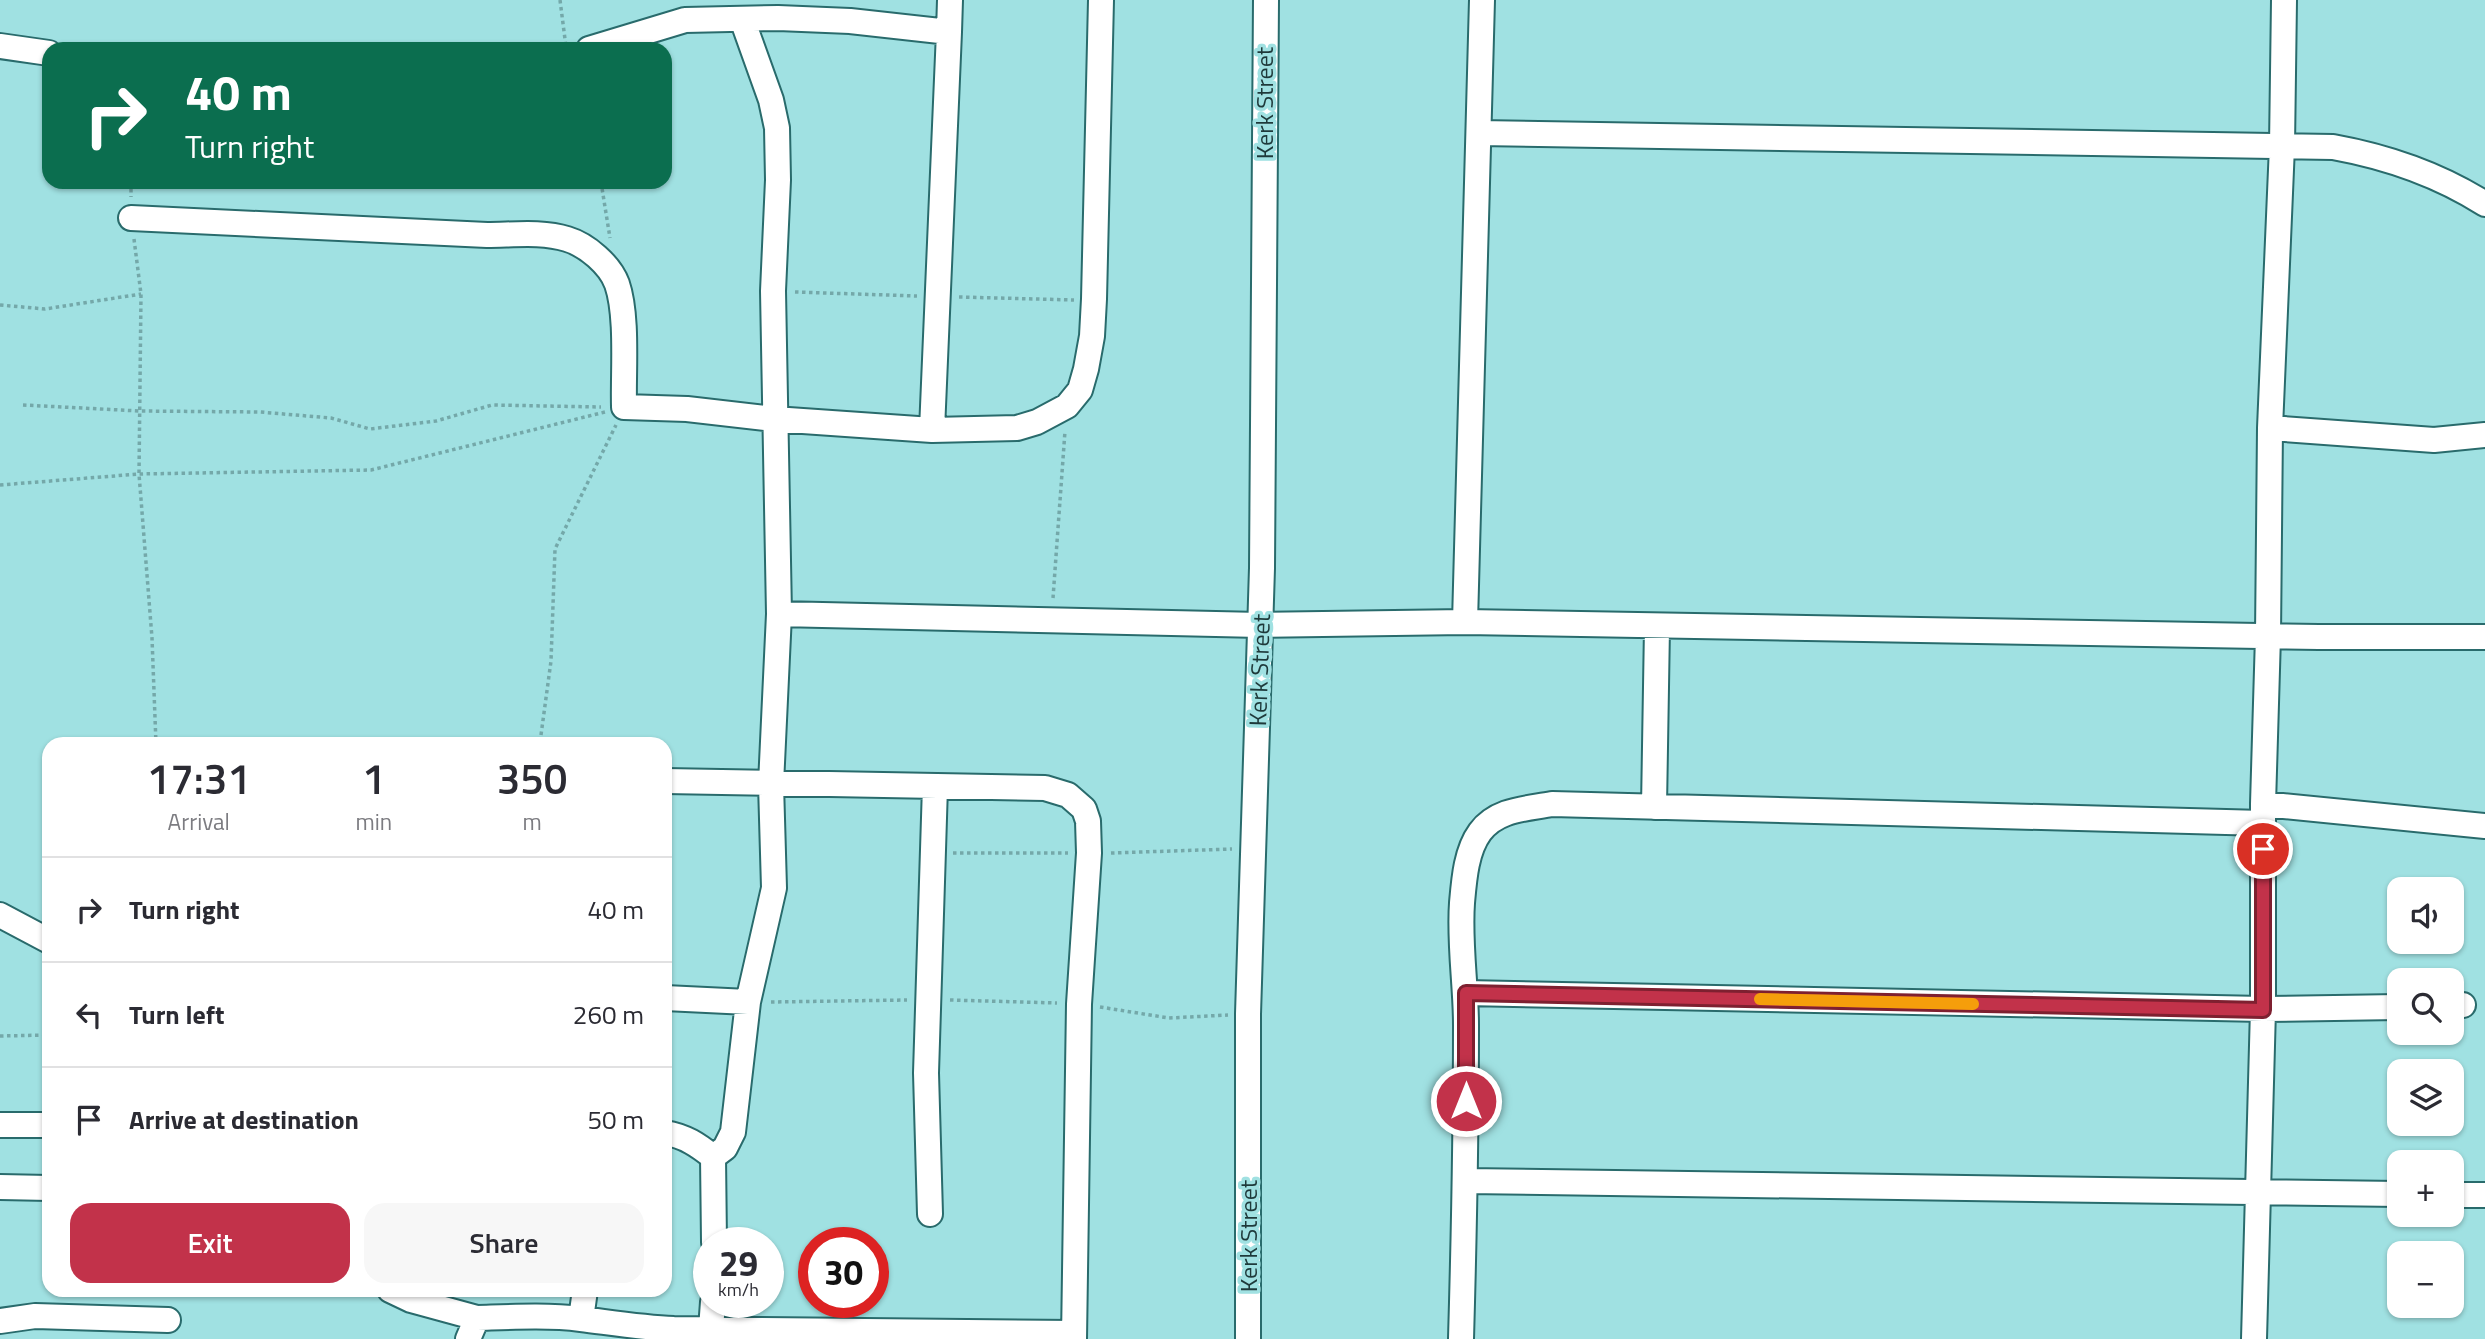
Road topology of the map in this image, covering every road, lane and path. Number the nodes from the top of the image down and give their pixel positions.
1 (560, 0) edge
2 (950, 0) edge
3 (1101, 0) edge
4 (1266, 0) edge
5 (1482, 0) edge
6 (2284, 0) edge
7 (682, 10) edge
8 (741, 19) junction
9 (949, 32) junction
10 (565, 42) edge
11 (606, 42) edge
12 (0, 46) edge
13 (42, 52) edge
14 (1479, 133) junction
15 (2282, 146) junction
16 (131, 189) edge
17 (602, 189) edge
18 (2485, 204) edge
19 (131, 218) junction
20 (611, 244) dead end
21 (142, 294) junction
22 (0, 305) edge
23 (23, 405) dead end
24 (1066, 406) junction
25 (624, 407) junction
26 (140, 411) junction
27 (774, 419) junction
28 (2270, 428) junction
29 (932, 430) junction
30 (2485, 435) edge
31 (139, 474) junction
32 (0, 485) edge
33 (779, 614) junction
34 (1051, 621) junction
35 (1465, 622) junction
36 (1260, 625) junction
37 (1657, 627) junction
38 (2268, 636) junction
39 (2485, 637) edge
40 (541, 735) dead end
41 (156, 737) edge
42 (672, 781) edge
43 (771, 784) junction
44 (935, 786) junction
45 (1654, 807) junction
46 (2263, 813) junction
47 (2485, 826) edge
48 (0, 915) edge
49 (42, 937) edge
50 (1466, 993) junction
51 (672, 998) edge
52 (928, 1000) junction
53 (748, 1002) junction
54 (1079, 1004) junction
55 (2387, 1007) edge
56 (2263, 1010) junction
57 (1248, 1014) junction
58 (42, 1035) edge
59 (0, 1036) edge
60 (0, 1125) edge
61 (42, 1125) edge
62 (672, 1134) edge
63 (713, 1157) junction
64 (1466, 1181) junction
65 (0, 1187) edge
66 (42, 1188) edge
67 (2258, 1192) junction
68 (2387, 1194) edge
69 (2464, 1195) edge
70 (2485, 1195) edge
71 (930, 1214) dead end
72 (714, 1227) edge
73 (405, 1297) edge
74 (584, 1297) edge
75 (712, 1318) edge
76 (581, 1319) junction
77 (168, 1320) dead end
78 (0, 1321) edge
79 (472, 1328) edge
80 (711, 1329) junction
81 (609, 1332) edge
82 (1074, 1336) edge
83 (1248, 1339) edge
84 (1461, 1339) edge
85 (2253, 1339) edge

1 - 10 path
2 - 9 street
3 - 24 street
4 - 36 street, Kerk Street
5 - 14 street
6 - 15 street
7 - 8 street
7 - 11 street
8 - 9 street
8 - 27 street
9 - 29 street
12 - 13 street
14 - 15 street
14 - 35 street
15 - 18 street
15 - 28 street
16 - 19 path
17 - 20 path
19 - 21 path
19 - 25 street
21 - 22 path
21 - 26 path
23 - 26 path
24 - 29 street
24 - 34 path
25 - 26 path
25 - 27 street
25 - 31 path
25 - 40 path
26 - 31 path
27 - 29 street
27 - 33 street
28 - 30 street
28 - 38 street
31 - 32 path
31 - 41 path
33 - 34 street
33 - 43 street
34 - 36 street
35 - 36 street
35 - 37 street
36 - 57 street, Kerk Street
37 - 38 street
37 - 45 street
38 - 39 street
38 - 46 street
42 - 43 street
43 - 44 street
43 - 53 street
44 - 52 street
44 - 54 street
45 - 46 street
45 - 50 street
46 - 47 street
46 - 56 street
48 - 49 street
50 - 56 street
50 - 64 street
51 - 53 street
52 - 53 path
52 - 54 path
52 - 71 street
53 - 63 street
54 - 57 path
54 - 82 street
55 - 56 street
56 - 67 street
57 - 83 street, Kerk Street
58 - 59 path
60 - 61 street
62 - 63 street
63 - 72 street
64 - 67 street
64 - 84 street
65 - 66 street
67 - 68 street
67 - 85 street
69 - 70 street
73 - 79 street
74 - 76 street
75 - 80 street
76 - 79 street
76 - 81 street
77 - 78 street
80 - 81 street
80 - 82 street

